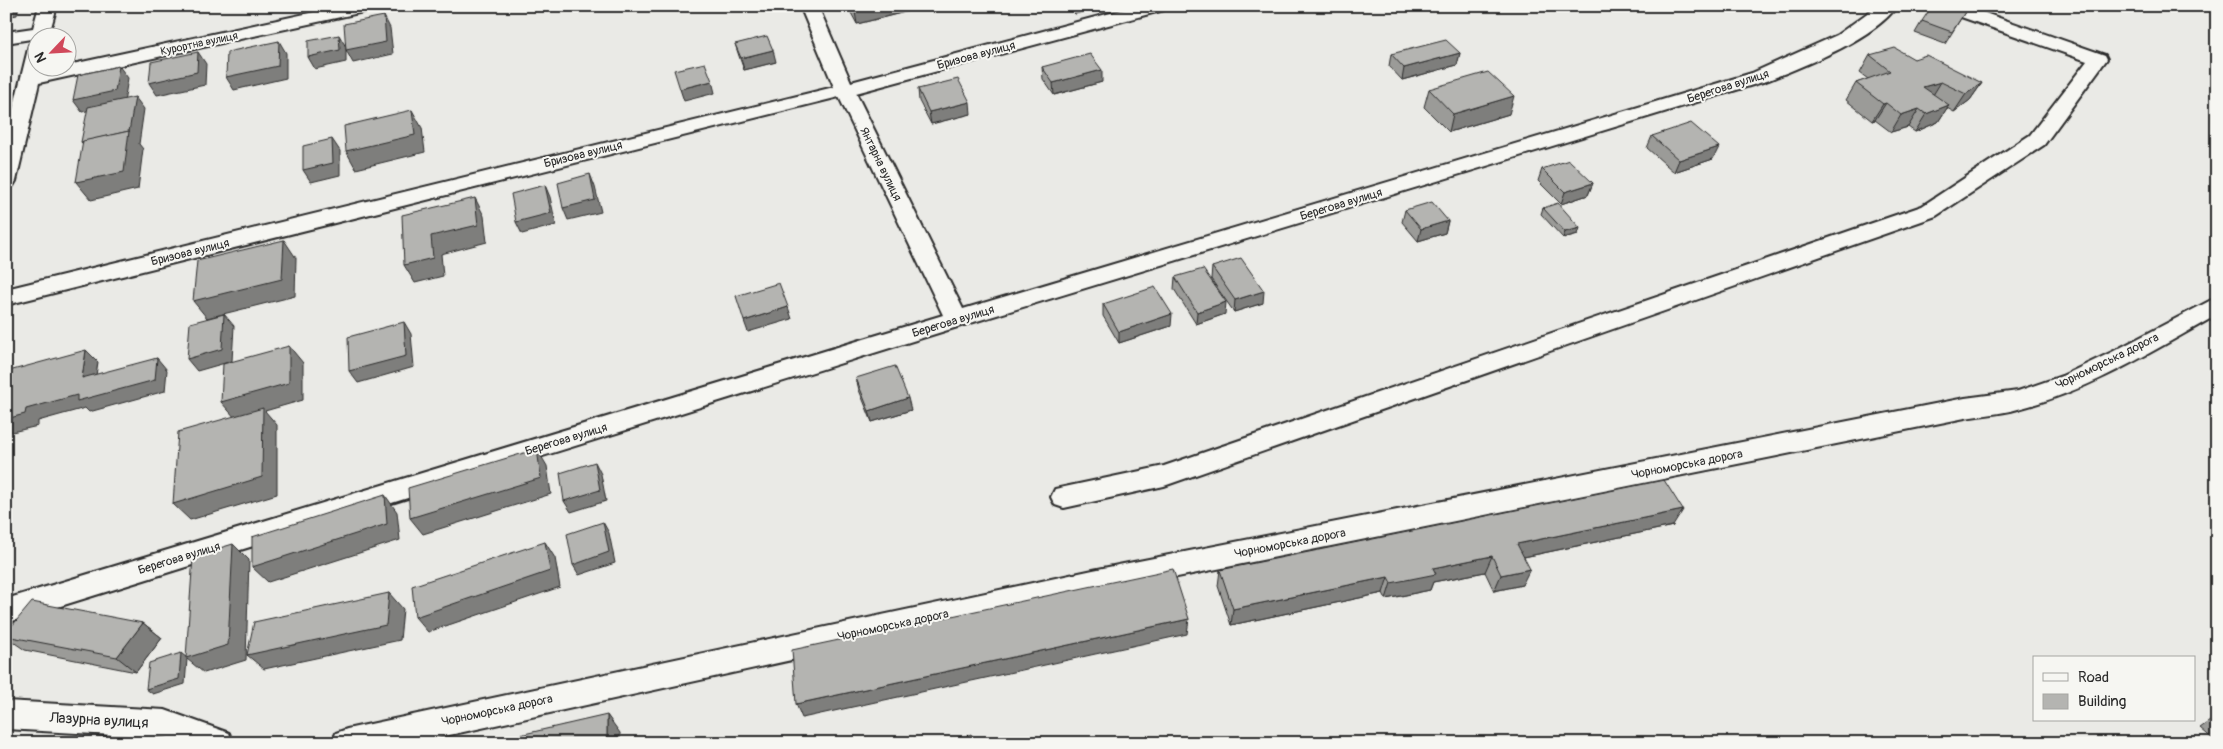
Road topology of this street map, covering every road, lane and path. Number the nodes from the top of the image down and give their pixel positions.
1 (48, 6) edge
2 (368, 6) edge
3 (809, 6) edge
4 (1888, 6) edge
5 (1947, 6) edge
6 (1156, 7) edge
7 (42, 28) edge
8 (6, 38) edge
9 (28, 38) edge
10 (30, 79) joint
11 (845, 90) junction
12 (6, 182) edge
13 (6, 297) edge
14 (2217, 305) edge
15 (957, 319) junction
16 (1064, 497) dead end
17 (6, 611) edge
18 (6, 716) edge
19 (218, 743) edge
20 (347, 743) edge

1 - 7 street
2 - 10 street, Курортна вулиця
3 - 11 street, Янтарна вулиця
4 - 15 street, Берегова вулиця
5 - 16 street
6 - 11 street, Бризова вулиця
8 - 9 street
10 - 12 street
11 - 13 street, Бризова вулиця
11 - 15 street, Янтарна вулиця
14 - 20 street, Чорноморська дорога
15 - 17 street, Берегова вулиця
18 - 19 street, Лазурна вулиця

